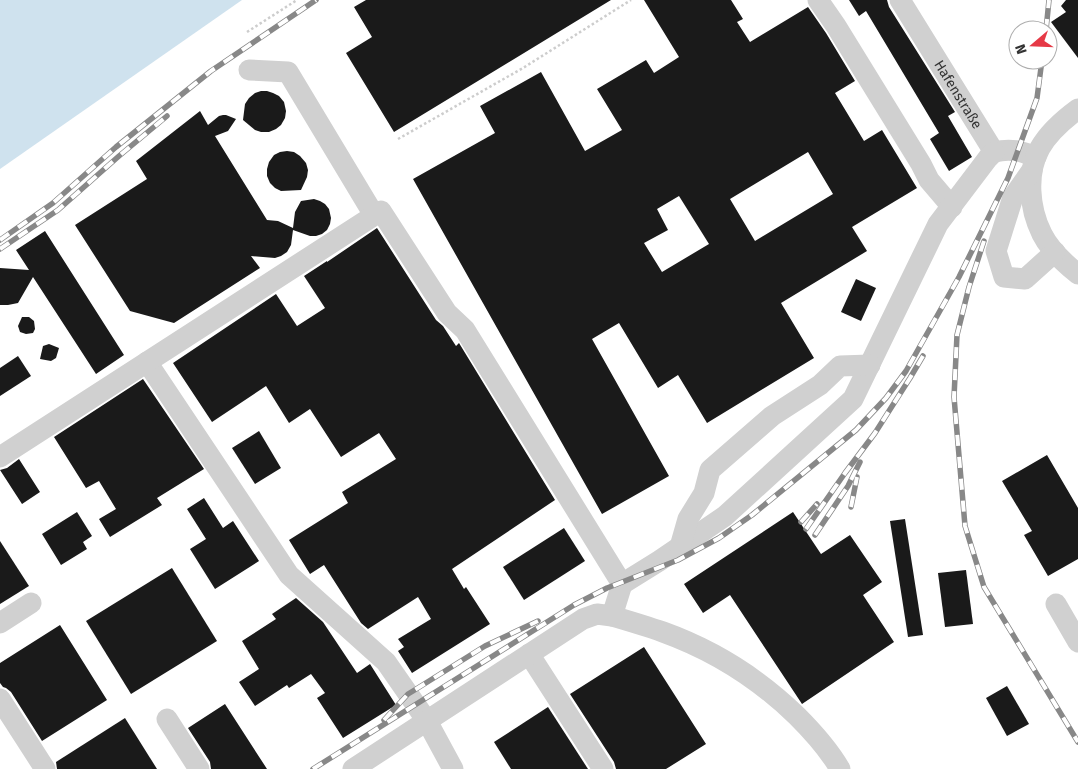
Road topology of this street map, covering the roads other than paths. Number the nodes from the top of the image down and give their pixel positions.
1 (818, 0) edge
2 (900, 0) edge
3 (249, 70) dead end
4 (1078, 109) edge
5 (994, 152) junction
6 (1034, 164) junction
7 (952, 207) junction
8 (374, 215) junction
9 (1055, 252) junction
10 (1078, 274) edge
11 (148, 362) junction
12 (870, 364) junction
13 (0, 457) edge
14 (680, 547) junction
15 (622, 584) junction
16 (31, 603) dead end
17 (1056, 604) dead end
18 (612, 616) junction
19 (0, 623) edge
20 (1078, 642) edge
21 (529, 654) junction
22 (0, 699) edge
23 (167, 719) dead end
24 (427, 721) junction
25 (833, 766) edge
26 (46, 769) edge
27 (199, 769) edge
28 (353, 769) edge
29 (453, 769) edge
30 (604, 769) edge

1 - 7 street
2 - 5 street, Hafenstraße
3 - 8 street
4 - 6 street
5 - 6 street
5 - 7 street
6 - 9 street
6 - 9 street
7 - 12 street
8 - 11 street
8 - 15 street
9 - 10 street
11 - 13 street
11 - 24 street
12 - 14 street
12 - 14 street
14 - 15 street
15 - 18 street
16 - 19 street
17 - 20 street
18 - 21 street
18 - 25 street
21 - 24 street
21 - 30 street
22 - 26 street
23 - 27 street
24 - 28 street
24 - 29 street

